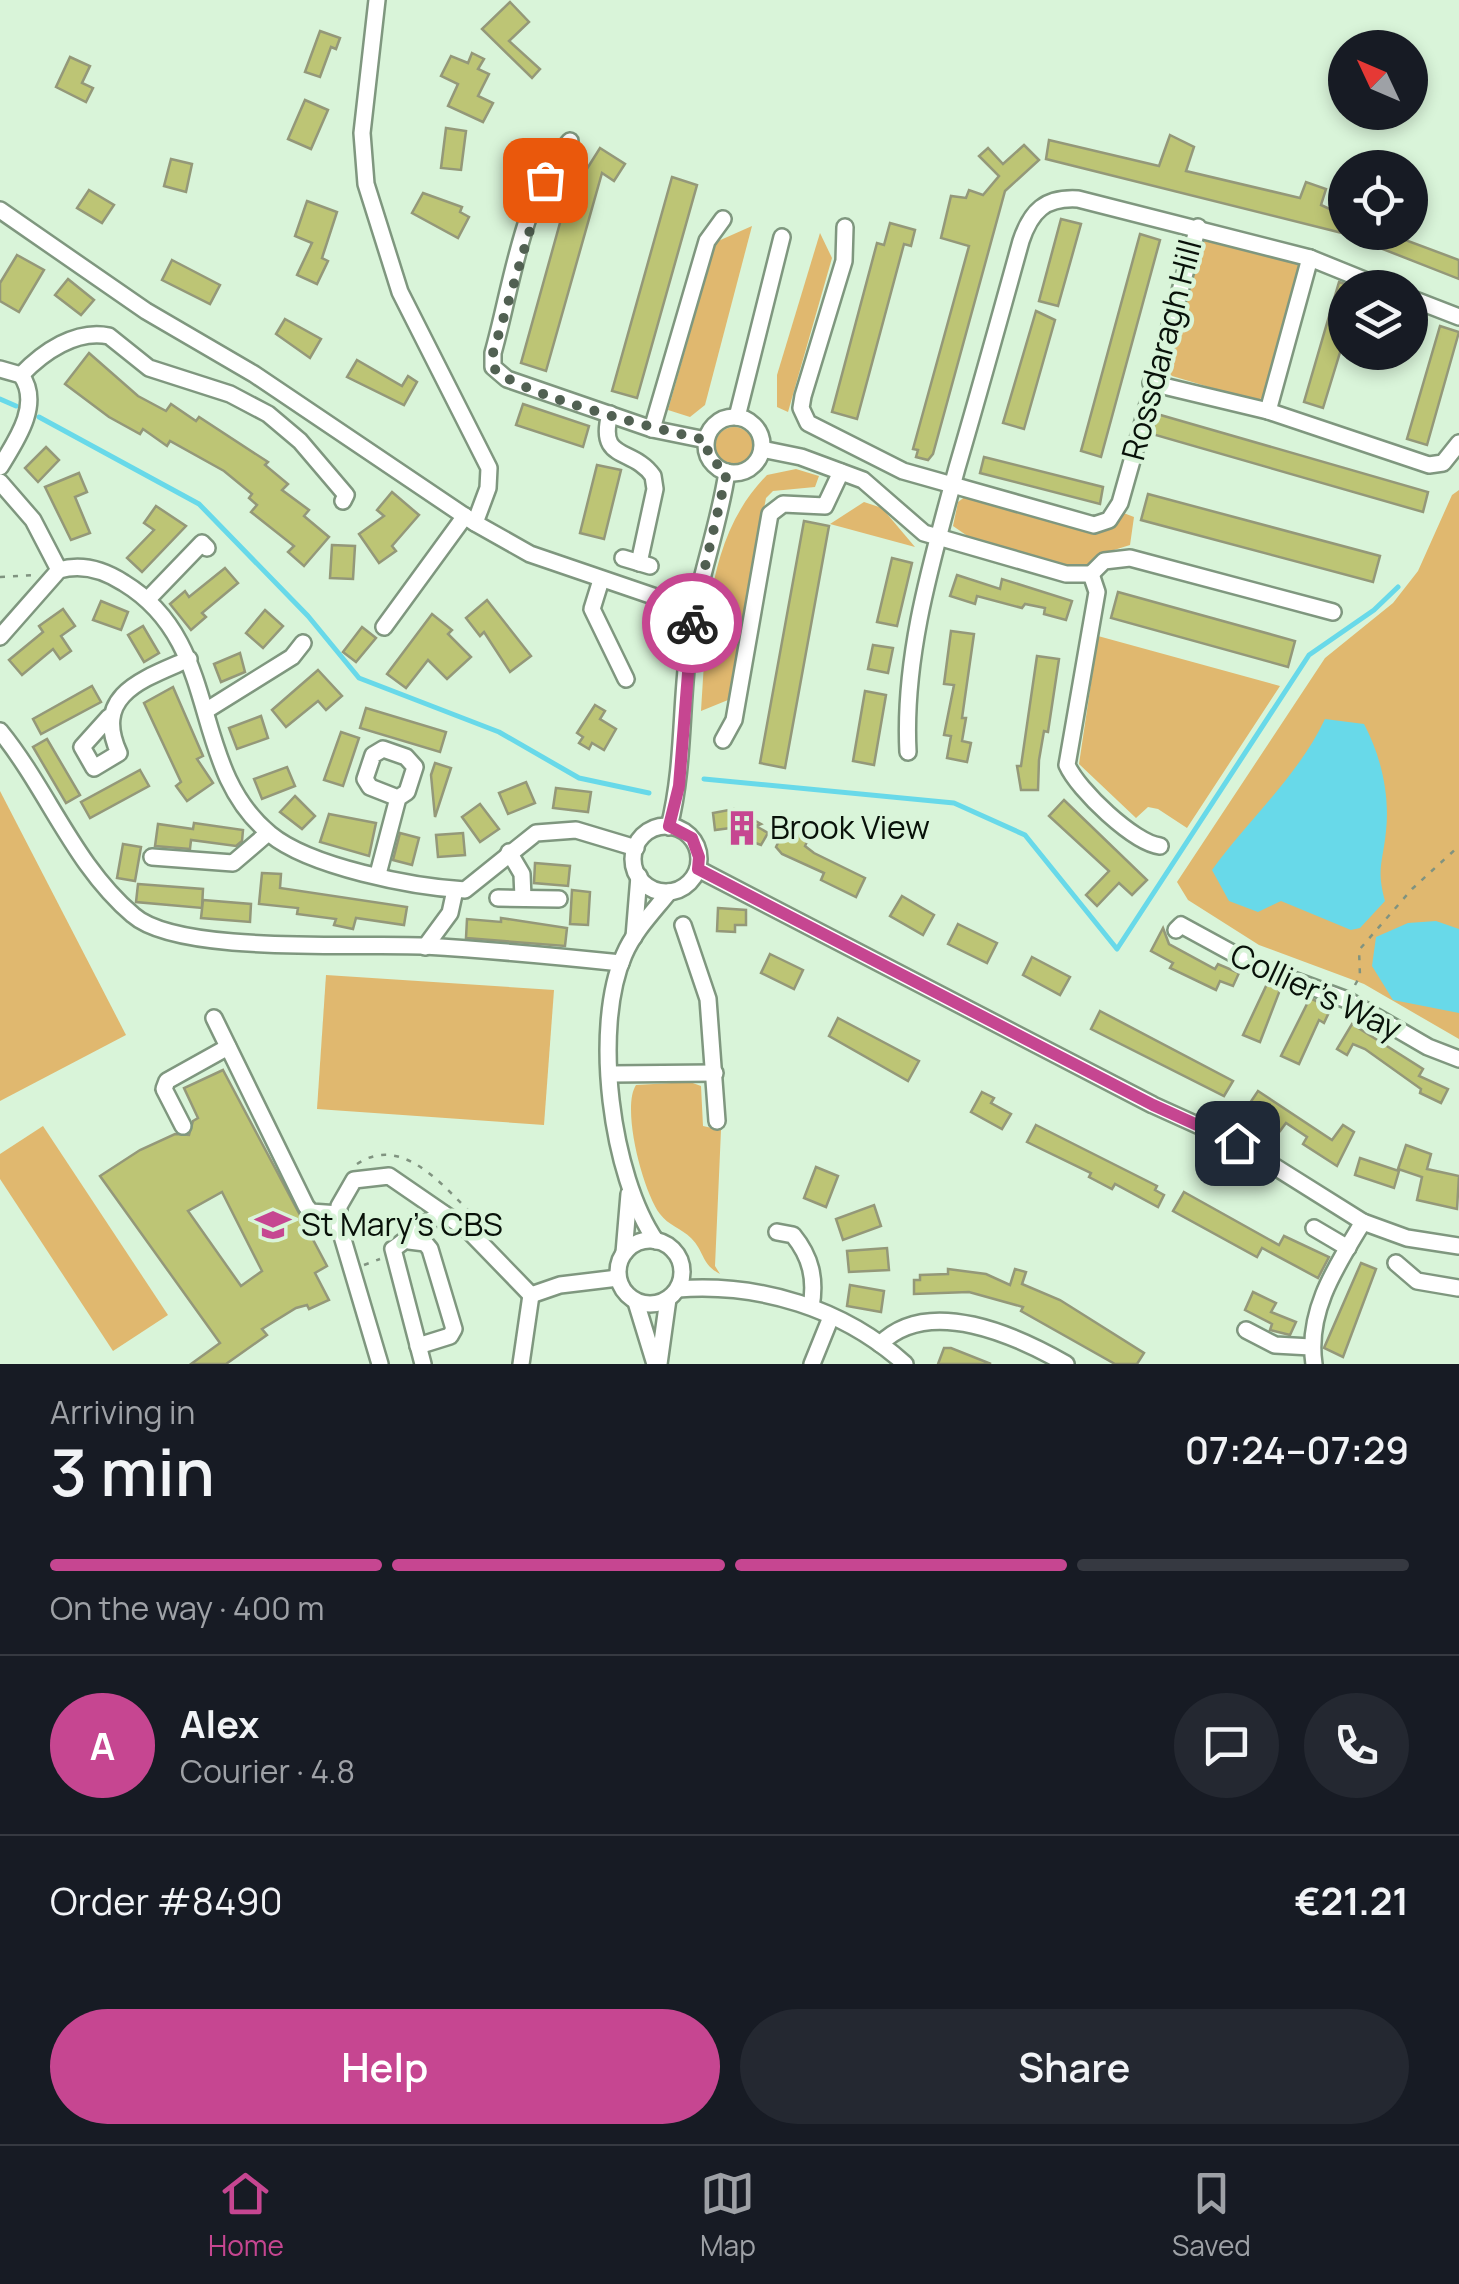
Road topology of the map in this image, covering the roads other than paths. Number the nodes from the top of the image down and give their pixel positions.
1 (377, 0) edge
2 (570, 141) dead end
3 (0, 210) edge
4 (722, 219) dead end
5 (1198, 227) junction
6 (845, 228) dead end
7 (782, 237) dead end
8 (1310, 258) junction
9 (1340, 270) edge
10 (1428, 305) edge
11 (1459, 317) edge
12 (0, 369) edge
13 (22, 375) junction
14 (1152, 383) junction
15 (1268, 411) junction
16 (610, 414) junction
17 (737, 417) junction
18 (652, 429) junction
19 (706, 440) junction
20 (1459, 443) edge
21 (762, 449) junction
22 (0, 466) edge
23 (727, 472) junction
24 (841, 472) junction
25 (0, 482) edge
26 (953, 484) junction
27 (344, 500) dead end
28 (470, 519) junction
29 (937, 538) junction
30 (208, 548) dead end
31 (637, 562) dead end
32 (55, 573) junction
33 (1091, 574) junction
34 (601, 580) junction
35 (148, 599) junction
36 (694, 610) junction
37 (1333, 616) dead end
38 (384, 626) dead end
39 (0, 637) edge
40 (303, 642) dead end
41 (189, 658) junction
42 (626, 678) dead end
43 (207, 710) junction
44 (109, 717) dead end
45 (0, 731) edge
46 (723, 740) dead end
47 (908, 752) dead end
48 (398, 798) dead end
49 (669, 826) junction
50 (268, 833) junction
51 (1160, 846) dead end
52 (636, 848) junction
53 (509, 852) junction
54 (152, 857) dead end
55 (698, 869) junction
56 (378, 874) junction
57 (639, 876) junction
58 (454, 890) junction
59 (669, 892) junction
60 (498, 898) dead end
61 (522, 898) junction
62 (559, 900) dead end
63 (683, 925) dead end
64 (1176, 930) dead end
65 (634, 937) junction
66 (425, 946) junction
67 (620, 963) junction
68 (214, 1018) dead end
69 (228, 1047) junction
70 (1459, 1059) edge
71 (715, 1073) junction
72 (611, 1074) junction
73 (717, 1121) dead end
74 (183, 1126) dead end
75 (630, 1190) junction
76 (339, 1214) junction
77 (444, 1214) junction
78 (1363, 1222) junction
79 (1314, 1228) dead end
80 (777, 1232) dead end
81 (656, 1240) junction
82 (409, 1241) junction
83 (1459, 1246) edge
84 (1348, 1248) junction
85 (624, 1253) junction
86 (1396, 1262) dead end
87 (682, 1268) junction
88 (618, 1278) junction
89 (1459, 1285) edge
90 (708, 1287) junction
91 (673, 1294) junction
92 (531, 1295) junction
93 (636, 1302) junction
94 (1459, 1304) edge
95 (810, 1307) junction
96 (831, 1317) junction
97 (1246, 1330) dead end
98 (880, 1344) junction
99 (418, 1346) junction
100 (1313, 1356) edge
101 (380, 1364) edge
102 (423, 1364) edge
103 (521, 1364) edge
104 (657, 1364) edge
105 (812, 1364) edge
106 (905, 1364) edge
107 (1066, 1364) edge

1 - 28 street
2 - 16 street
3 - 28 street
4 - 18 street
5 - 8 street
5 - 14 street, Rossdaragh Hill
5 - 26 street, Rossdaragh Hill
6 - 26 street, Rossdaragh Hill
7 - 17 street
8 - 9 street
8 - 15 street
10 - 11 street
12 - 13 street
13 - 22 street
13 - 27 street
14 - 15 street
14 - 26 street, Rossdaragh Hill
15 - 20 street
16 - 18 street
16 - 31 street
17 - 19 street
17 - 21 street
18 - 19 street
19 - 23 street
21 - 23 street
21 - 24 street
23 - 36 street
24 - 29 street
24 - 46 street
25 - 32 street
26 - 29 street, Rossdaragh Hill
28 - 34 street
28 - 38 street
29 - 33 street
29 - 47 street, Rossdaragh Hill
30 - 35 street
32 - 35 street
32 - 39 street
33 - 37 street
33 - 51 street
34 - 36 street
34 - 42 street
35 - 41 street
36 - 49 street
40 - 43 street
41 - 43 street
41 - 44 street
43 - 50 street
45 - 66 street
48 - 56 street
49 - 52 street
49 - 55 street
50 - 54 street
50 - 56 street
52 - 53 street
52 - 57 street
53 - 58 street
53 - 61 street
55 - 59 street
55 - 78 street
56 - 58 street
57 - 59 street
57 - 65 street
58 - 66 street
59 - 65 street
60 - 61 street
61 - 62 street
63 - 71 street
64 - 70 street, Collier's Way
65 - 67 street
66 - 67 street
67 - 72 street
68 - 69 street
69 - 74 street
69 - 76 street
71 - 72 street
71 - 73 street
72 - 75 street
75 - 81 street
75 - 85 street
76 - 77 street
76 - 101 street
77 - 82 street
77 - 92 street
78 - 83 street
78 - 84 street
79 - 84 street
80 - 95 street
81 - 85 street
81 - 87 street
82 - 99 street
82 - 99 street
84 - 100 street
85 - 88 street
86 - 89 street
87 - 90 street
87 - 91 street
88 - 92 street
88 - 93 street
89 - 94 street
90 - 91 street
90 - 95 street
91 - 93 street
91 - 104 street
92 - 103 street
93 - 104 street
95 - 96 street
96 - 98 street
96 - 105 street
97 - 100 street
98 - 106 street
98 - 107 street
99 - 102 street

